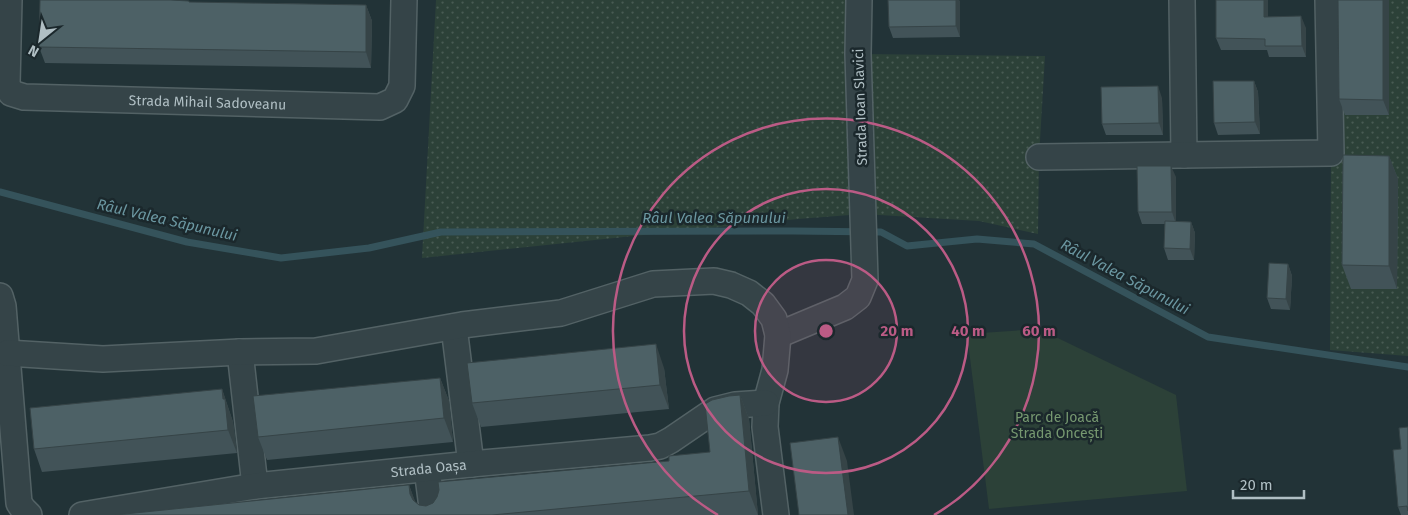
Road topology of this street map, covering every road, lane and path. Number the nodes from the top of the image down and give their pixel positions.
1 (9, 0) edge
2 (404, 0) edge
3 (859, 0) edge
4 (1182, 0) edge
5 (1328, 0) edge
6 (1184, 155) junction
7 (1039, 156) dead end
8 (0, 296) edge
9 (454, 327) junction
10 (778, 335) junction
11 (7, 352) junction
12 (240, 352) junction
13 (766, 403) junction
14 (471, 464) junction
15 (427, 469) junction
16 (255, 486) junction
17 (29, 515) edge
18 (82, 515) edge
19 (433, 515) edge
20 (776, 515) edge

1 - 2 street, Strada Mihail Sadoveanu
3 - 10 street, Strada Ioan Slavici
4 - 6 street
5 - 6 street
6 - 7 street
8 - 11 street
9 - 10 street
9 - 12 street
9 - 14 street
10 - 13 street
11 - 12 street
11 - 17 street
12 - 16 street
13 - 14 street, Strada Oașa
13 - 20 street
14 - 15 street, Strada Oașa
15 - 16 street, Strada Oașa
15 - 19 street
16 - 18 street, Strada Oașa

